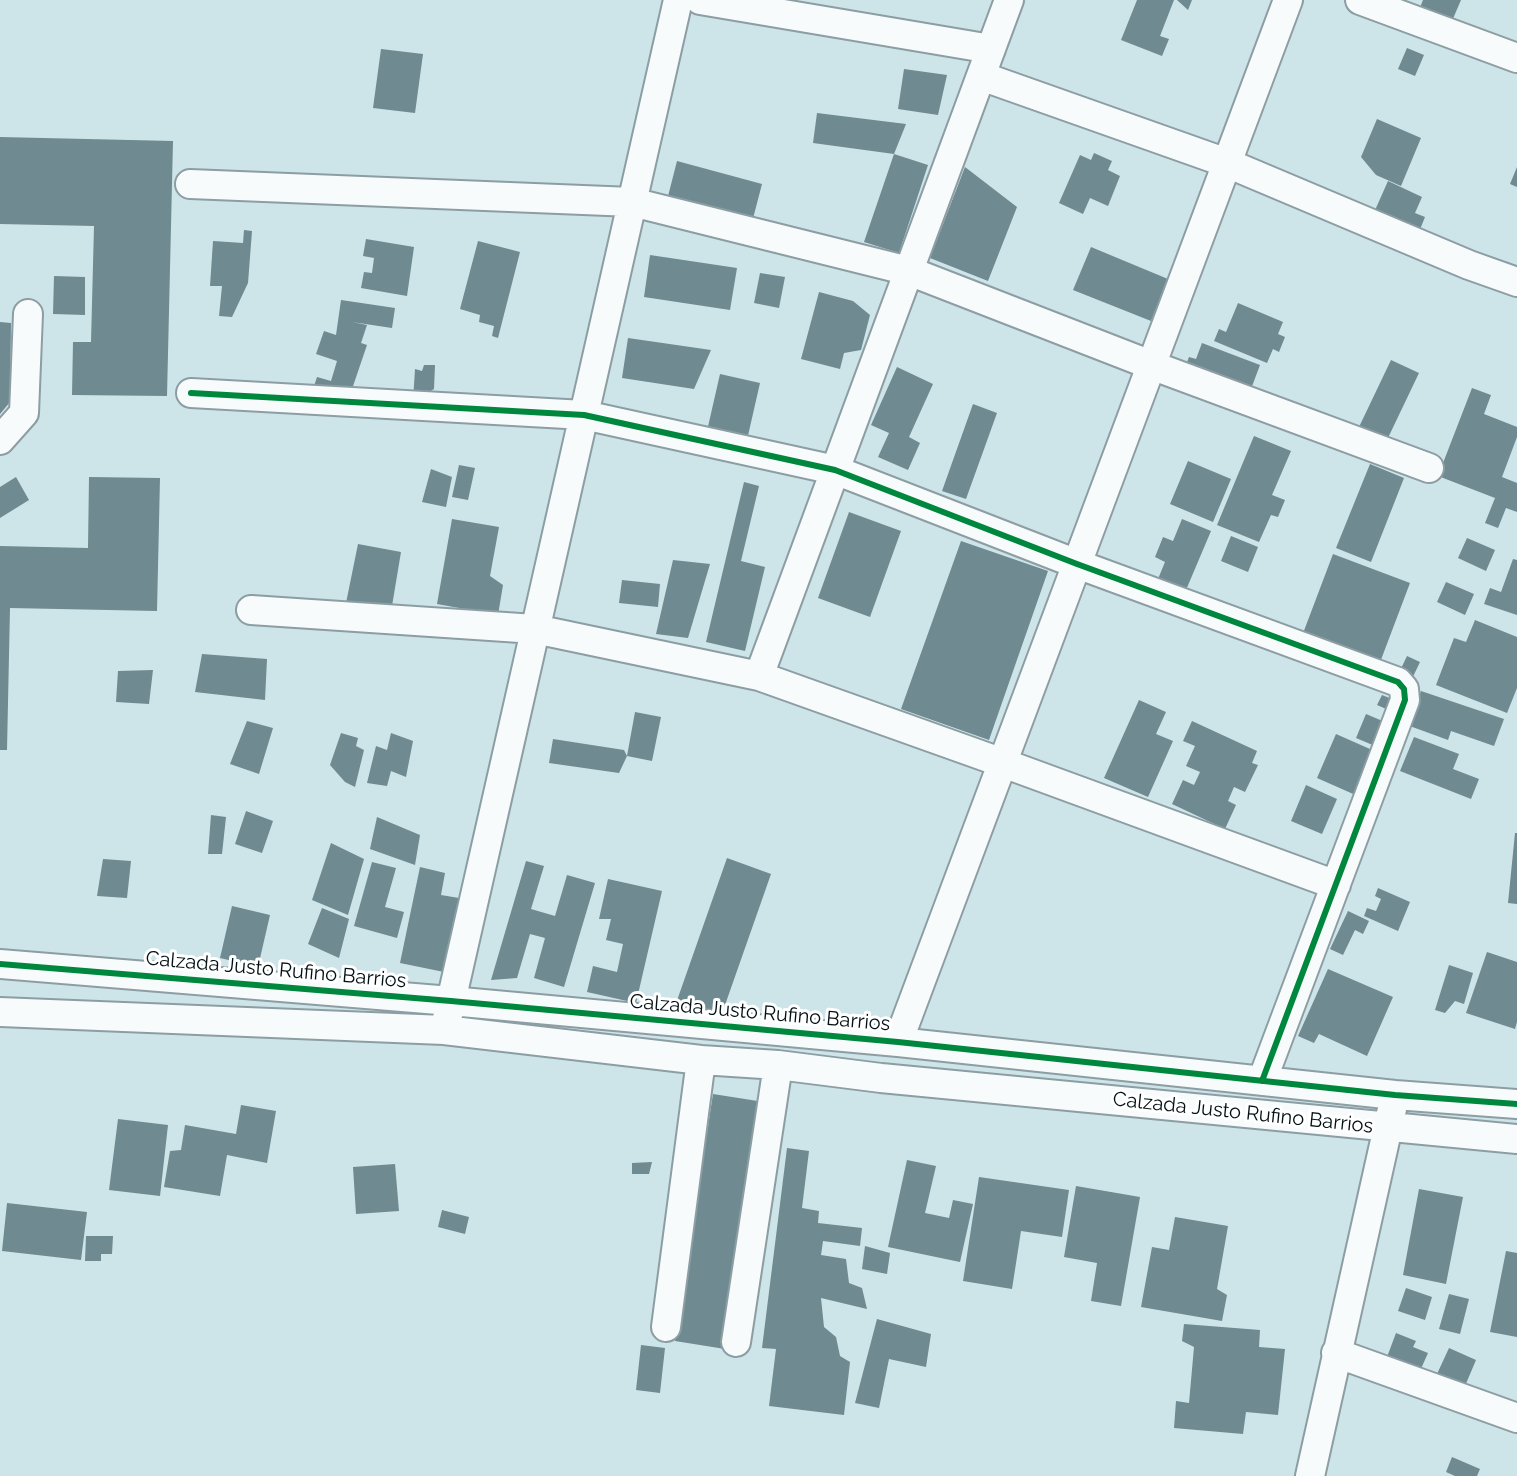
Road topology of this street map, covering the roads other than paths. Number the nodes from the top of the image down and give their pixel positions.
1 (678, 0) edge
2 (699, 0) edge
3 (1009, 0) edge
4 (1288, 0) edge
5 (1360, 0) edge
6 (991, 49) junction
7 (1517, 57) edge
8 (981, 76) junction
9 (1227, 163) junction
10 (190, 184) dead end
11 (632, 202) junction
12 (909, 271) junction
13 (1517, 282) edge
14 (28, 314) dead end
15 (1151, 365) junction
16 (191, 393) dead end
17 (584, 415) junction
18 (0, 440) edge
19 (1429, 468) dead end
20 (835, 470) junction
21 (1077, 564) junction
22 (251, 610) dead end
23 (535, 629) junction
24 (759, 676) junction
25 (1003, 762) junction
26 (1336, 885) junction
27 (0, 964) edge
28 (451, 1001) junction
29 (0, 1012) edge
30 (444, 1030) junction
31 (898, 1042) junction
32 (701, 1060) junction
33 (778, 1065) junction
34 (1262, 1081) junction
35 (1395, 1095) junction
36 (1517, 1104) edge
37 (1386, 1127) junction
38 (1517, 1139) edge
39 (666, 1327) dead end
40 (736, 1342) dead end
41 (1336, 1353) junction
42 (1517, 1418) edge
43 (1310, 1476) edge

1 - 11 street
2 - 6 street
3 - 6 street
4 - 9 street
5 - 7 street
6 - 8 street
8 - 9 street
8 - 12 street
9 - 13 street
9 - 15 street
10 - 11 street
11 - 12 street
11 - 17 street
12 - 15 street
12 - 20 street
14 - 18 street
15 - 19 street
15 - 21 street
16 - 17 street
17 - 20 street
17 - 23 street
20 - 21 street
20 - 24 street
21 - 25 street
21 - 26 street
22 - 23 street
23 - 24 street
23 - 28 street
24 - 25 street
25 - 26 street
25 - 31 street
26 - 34 street
27 - 28 street, Calzada Justo Rufino Barrios
28 - 30 street
28 - 31 street, Calzada Justo Rufino Barrios
29 - 30 street, Calzada Justo Rufino Barrios
30 - 32 street, Calzada Justo Rufino Barrios
31 - 34 street, Calzada Justo Rufino Barrios
32 - 33 street, Calzada Justo Rufino Barrios
32 - 39 street
33 - 37 street, Calzada Justo Rufino Barrios
33 - 40 street
34 - 35 street, Calzada Justo Rufino Barrios
35 - 36 street, Calzada Justo Rufino Barrios
35 - 37 street
37 - 38 street, Calzada Justo Rufino Barrios
37 - 41 street
41 - 42 street
41 - 43 street

